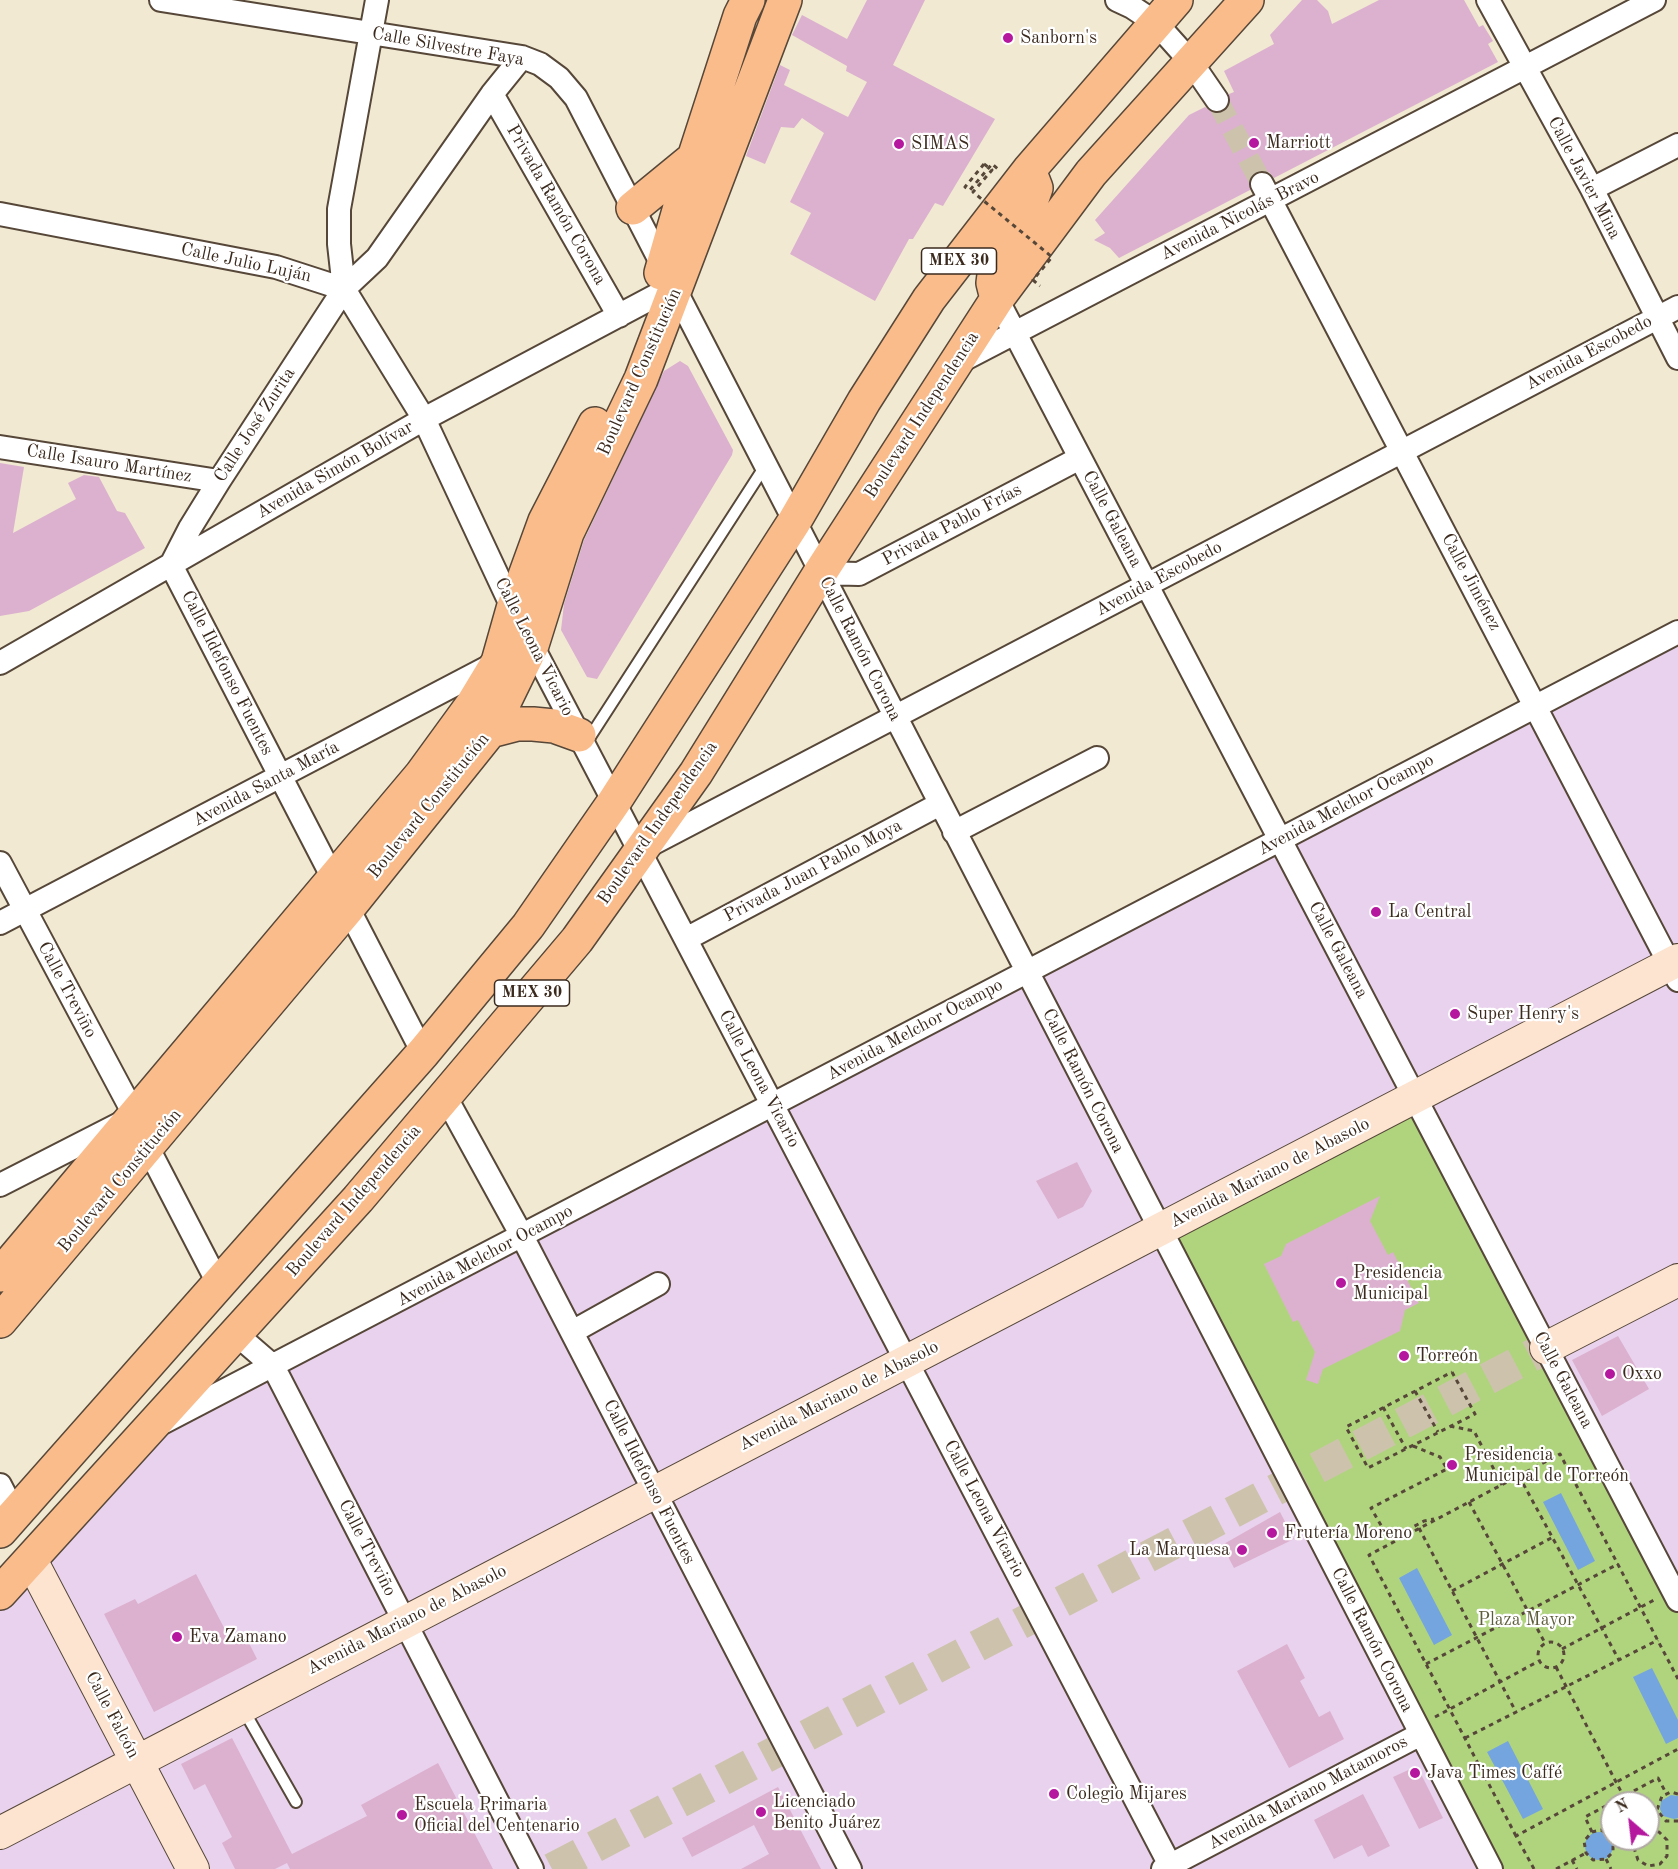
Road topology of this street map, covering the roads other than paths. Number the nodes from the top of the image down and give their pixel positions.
1 (161, 0) edge
2 (377, 0) edge
3 (748, 0) edge
4 (786, 0) edge
5 (1117, 0) edge
6 (1247, 0) edge
7 (1488, 0) edge
8 (1654, 0) edge
9 (1166, 11) edge
10 (372, 34) junction
11 (522, 57) junction
12 (1191, 62) junction
13 (1524, 68) junction
14 (492, 94) junction
15 (1217, 100) tunnel mouth
16 (1678, 145) edge
17 (694, 158) junction
18 (1023, 178) junction
19 (1592, 189) junction
20 (1266, 192) junction
21 (633, 208) junction
22 (0, 214) edge
23 (664, 286) junction
24 (344, 289) junction
25 (997, 299) junction
26 (1678, 307) edge
27 (620, 316) junction
28 (1657, 318) junction
29 (1014, 333) junction
30 (1678, 358) edge
31 (953, 365) junction
32 (424, 419) junction
33 (0, 447) edge
34 (1403, 452) junction
35 (1080, 459) junction
36 (765, 465) junction
37 (219, 481) junction
38 (794, 522) junction
39 (171, 565) junction
40 (820, 573) junction
41 (1147, 585) junction
42 (513, 609) junction
43 (1678, 632) edge
44 (532, 645) junction
45 (498, 662) junction
46 (0, 663) edge
47 (1535, 706) junction
48 (895, 717) junction
49 (490, 731) junction
50 (582, 740) junction
51 (1097, 758) dead end
52 (280, 777) junction
53 (614, 802) junction
54 (940, 804) junction
55 (954, 832) junction
56 (1280, 840) junction
57 (640, 851) junction
58 (0, 863) edge
59 (333, 878) junction
60 (348, 908) junction
61 (24, 910) junction
62 (0, 922) edge
63 (686, 939) junction
64 (1675, 968) edge
65 (1026, 972) junction
66 (423, 1053) junction
67 (446, 1096) junction
68 (1415, 1098) junction
69 (772, 1105) junction
70 (135, 1116) junction
71 (148, 1148) junction
72 (0, 1185) edge
73 (1160, 1230) junction
74 (522, 1236) junction
75 (0, 1275) edge
76 (1678, 1280) edge
77 (218, 1283) junction
78 (658, 1284) dead end
79 (0, 1321) edge
80 (572, 1332) junction
81 (236, 1334) junction
82 (1546, 1348) junction
83 (907, 1361) junction
84 (273, 1366) junction
85 (152, 1428) junction
86 (0, 1485) edge
87 (653, 1492) junction
88 (8, 1523) edge
89 (32, 1560) junction
90 (0, 1593) edge
91 (1677, 1597) edge
92 (405, 1621) junction
93 (242, 1706) junction
94 (1419, 1730) junction
95 (136, 1760) junction
96 (296, 1803) dead end
97 (0, 1833) edge
98 (1168, 1868) edge
99 (193, 1869) edge
100 (532, 1869) edge
101 (850, 1869) edge
102 (1491, 1869) edge

1 - 10 street, Calle Silvestre Faya
2 - 10 street
3 - 17 main road, Boulevard Constitución
4 - 23 main road, Boulevard Constitución
5 - 9 street
6 - 12 main road, Boulevard Independencia / MEX 30
7 - 13 street, Calle Javier Mina
8 - 13 street, Avenida Nicolás Bravo
9 - 12 street
9 - 18 main road, MEX 30
10 - 11 street, Calle Silvestre Faya
10 - 24 street
11 - 14 street
11 - 21 street, Calle Silvestre Faya
12 - 15 street
12 - 25 main road, Boulevard Independencia / MEX 30
13 - 19 street, Calle Javier Mina
13 - 20 street, Avenida Nicolás Bravo
14 - 24 street
14 - 27 street, Privada Ramón Corona
16 - 19 street
17 - 21 main road
17 - 23 main road, Boulevard Constitución
18 - 25 main road
18 - 38 main road, MEX 30
19 - 28 street, Calle Javier Mina
20 - 29 street, Avenida Nicolás Bravo
20 - 34 street, Calle Jiménez
21 - 23 street, Calle Silvestre Faya
22 - 24 street, Calle Julio Luján
23 - 27 street, Avenida Simón Bolívar
23 - 36 street, Calle Ramón Corona
23 - 42 main road, Boulevard Constitución
23 - 44 main road, Boulevard Constitución
24 - 32 street, Calle Leona Vicario
24 - 37 street, Calle José Zurita
25 - 29 street, Calle Galeana
25 - 31 main road, Boulevard Independencia / MEX 30
26 - 28 street, Avenida Escobedo
27 - 32 street, Avenida Simón Bolívar
28 - 30 street, Calle Javier Mina
28 - 34 street, Avenida Escobedo
29 - 31 street, Avenida Nicolás Bravo
29 - 35 street, Calle Galeana
31 - 40 main road, Boulevard Independencia / MEX 30
32 - 39 street, Avenida Simón Bolívar
32 - 42 street, Calle Leona Vicario
33 - 37 street, Calle Isauro Martínez
34 - 41 street, Avenida Escobedo
34 - 47 street, Calle Jiménez
35 - 40 street, Privada Pablo Frías
35 - 41 street, Calle Galeana
36 - 38 street, Calle Ramón Corona
36 - 50 lane
37 - 39 street, Calle José Zurita
38 - 40 street, Calle Ramón Corona
38 - 53 main road, MEX 30
39 - 46 street, Avenida Simón Bolívar
39 - 52 street, Calle Ildefonso Fuentes
40 - 48 street, Calle Ramón Corona
40 - 57 main road, Boulevard Independencia / MEX 30
41 - 48 street, Avenida Escobedo
41 - 56 street, Calle Galeana
42 - 44 street, Calle Leona Vicario
42 - 45 main road, Boulevard Constitución
43 - 47 street, Avenida Melchor Ocampo
44 - 45 street, Avenida Santa María
44 - 49 main road, Boulevard Constitución
44 - 50 street, Calle Leona Vicario
45 - 52 street, Avenida Santa María
45 - 59 main road, Boulevard Constitución
47 - 56 street, Avenida Melchor Ocampo
47 - 64 street, Calle Jiménez
48 - 54 street, Calle Ramón Corona
48 - 57 street, Avenida Escobedo
49 - 50 main road
49 - 60 main road, Boulevard Constitución
50 - 53 street, Calle Leona Vicario
51 - 55 street
52 - 59 street, Calle Ildefonso Fuentes
52 - 61 street, Avenida Santa María
53 - 57 street, Calle Leona Vicario
53 - 66 main road, MEX 30
54 - 55 street, Calle Ramón Corona
54 - 63 street, Privada Juan Pablo Moya
55 - 65 street, Calle Ramón Corona
56 - 65 street, Avenida Melchor Ocampo
56 - 68 street, Calle Galeana
57 - 63 street, Calle Leona Vicario
57 - 67 main road, Boulevard Independencia / MEX 30
58 - 61 street, Calle Treviño
59 - 70 main road, Boulevard Constitución
60 - 66 street
60 - 71 main road, Boulevard Constitución
61 - 62 street, Avenida Santa María
61 - 70 street, Calle Treviño
63 - 69 street, Calle Leona Vicario
64 - 68 street, Avenida Mariano de Abasolo
65 - 69 street, Avenida Melchor Ocampo
65 - 73 street, Calle Ramón Corona
66 - 77 main road, MEX 30
67 - 74 street, Calle Ildefonso Fuentes
67 - 81 main road, Boulevard Independencia / MEX 30
68 - 73 street, Avenida Mariano de Abasolo
68 - 82 street, Calle Galeana
69 - 74 street, Avenida Melchor Ocampo
69 - 83 street, Calle Leona Vicario
70 - 72 street
70 - 75 main road, Boulevard Constitución
71 - 77 street
71 - 79 main road, Boulevard Constitución
73 - 83 street, Avenida Mariano de Abasolo
73 - 94 street, Calle Ramón Corona
74 - 80 street, Calle Ildefonso Fuentes
74 - 84 street, Avenida Melchor Ocampo
76 - 82 street
77 - 88 main road, MEX 30
78 - 80 street
80 - 87 street, Calle Ildefonso Fuentes
81 - 84 street, Calle Treviño
81 - 85 main road, Boulevard Independencia / MEX 30
82 - 91 street, Calle Galeana
83 - 87 street, Avenida Mariano de Abasolo
83 - 98 street, Calle Leona Vicario
84 - 85 street, Avenida Melchor Ocampo
84 - 92 street, Calle Treviño
85 - 89 main road, Boulevard Independencia / MEX 30
86 - 88 street
87 - 92 street, Avenida Mariano de Abasolo
87 - 101 street, Calle Ildefonso Fuentes
89 - 90 main road, Boulevard Independencia / MEX 30
89 - 95 street, Calle Falcón
92 - 93 street, Avenida Mariano de Abasolo
92 - 100 street, Calle Treviño
93 - 95 street, Avenida Mariano de Abasolo
93 - 96 lane
94 - 98 street, Avenida Mariano Matamoros
94 - 102 street, Calle Ramón Corona
95 - 97 street, Avenida Mariano de Abasolo
95 - 99 street, Calle Falcón

